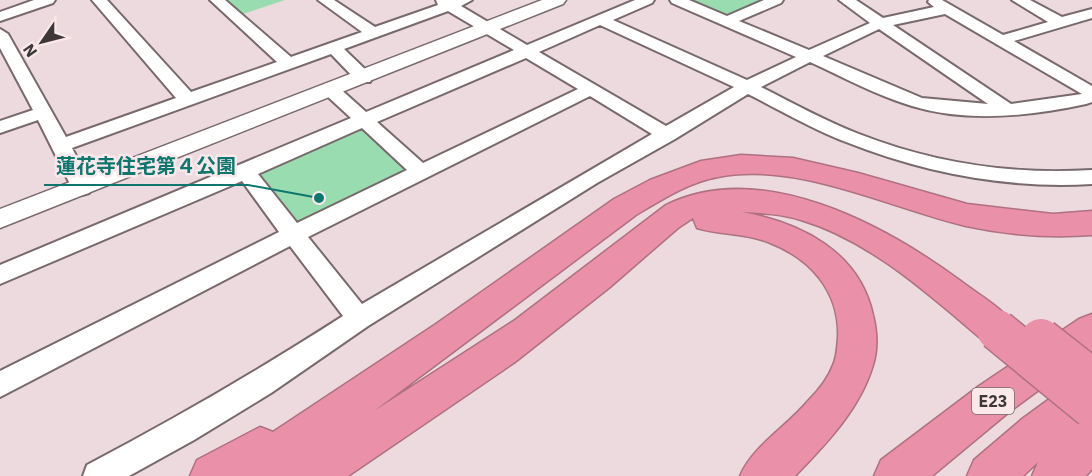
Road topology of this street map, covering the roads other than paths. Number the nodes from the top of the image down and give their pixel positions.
1 (48, 0) edge
2 (99, 0) edge
3 (217, 0) edge
4 (325, 0) edge
5 (465, 0) edge
6 (557, 0) edge
7 (647, 0) edge
8 (677, 0) edge
9 (776, 0) edge
10 (846, 0) edge
11 (933, 0) edge
12 (1019, 0) edge
13 (445, 3) edge
14 (947, 9) junction
15 (1092, 13) edge
16 (0, 16) edge
17 (601, 20) junction
18 (727, 21) junction
19 (1060, 22) junction
20 (882, 23) junction
21 (487, 28) junction
22 (372, 32) junction
23 (0, 34) edge
24 (1003, 40) junction
25 (332, 46) junction
26 (525, 51) junction
27 (810, 56) junction
28 (287, 63) junction
29 (364, 78) junction
30 (747, 87) junction
31 (591, 89) junction
32 (331, 90) junction
33 (1092, 95) edge
34 (187, 99) junction
35 (1010, 111) junction
36 (44, 112) junction
37 (363, 120) junction
38 (0, 127) edge
39 (668, 135) junction
40 (61, 145) junction
41 (245, 171) junction
42 (421, 172) junction
43 (1092, 177) edge
44 (82, 188) junction
45 (0, 219) edge
46 (1092, 223) edge
47 (633, 225) junction
48 (294, 234) junction
49 (0, 275) edge
50 (359, 319) junction
51 (1005, 324) junction
52 (1092, 330) edge
53 (450, 335) junction
54 (471, 370) junction
55 (1092, 379) edge
56 (0, 385) edge
57 (1092, 391) edge
58 (1092, 408) edge
59 (1092, 438) edge
60 (98, 476) edge
61 (213, 476) edge
62 (246, 476) edge
63 (308, 476) edge
64 (339, 476) edge
65 (763, 476) edge
66 (897, 476) edge
67 (990, 476) edge
68 (1054, 476) edge

1 - 16 street
2 - 34 street
3 - 28 street
4 - 22 street
5 - 13 street
6 - 21 street
7 - 17 street
8 - 18 street
9 - 18 street
10 - 20 street
11 - 14 street
12 - 19 street
13 - 21 street
13 - 22 street
14 - 20 street
14 - 24 street
15 - 19 street
17 - 26 street
17 - 30 street
18 - 27 street
19 - 24 street
20 - 27 street
20 - 35 street
21 - 26 street
21 - 29 street
22 - 25 street
23 - 36 street
24 - 33 street
25 - 28 street
25 - 29 street
26 - 31 street
26 - 37 street
27 - 30 street
27 - 35 street
28 - 34 street
29 - 32 street
30 - 39 street
30 - 43 street
31 - 39 street
31 - 42 street
32 - 37 street
32 - 44 street
33 - 35 street
34 - 40 street
36 - 38 street
36 - 40 street
37 - 41 street
37 - 42 street
39 - 50 street
40 - 44 street
41 - 48 street
41 - 49 street
42 - 48 street
44 - 45 street
46 - 47 highway
47 - 51 highway
47 - 53 highway
47 - 54 highway
47 - 65 highway
48 - 50 street
48 - 56 street
50 - 60 street
51 - 55 highway, bridge
51 - 58 highway, bridge
52 - 66 highway, E23
53 - 61 highway
53 - 62 highway
54 - 63 highway
54 - 64 highway
57 - 67 highway
59 - 68 highway

